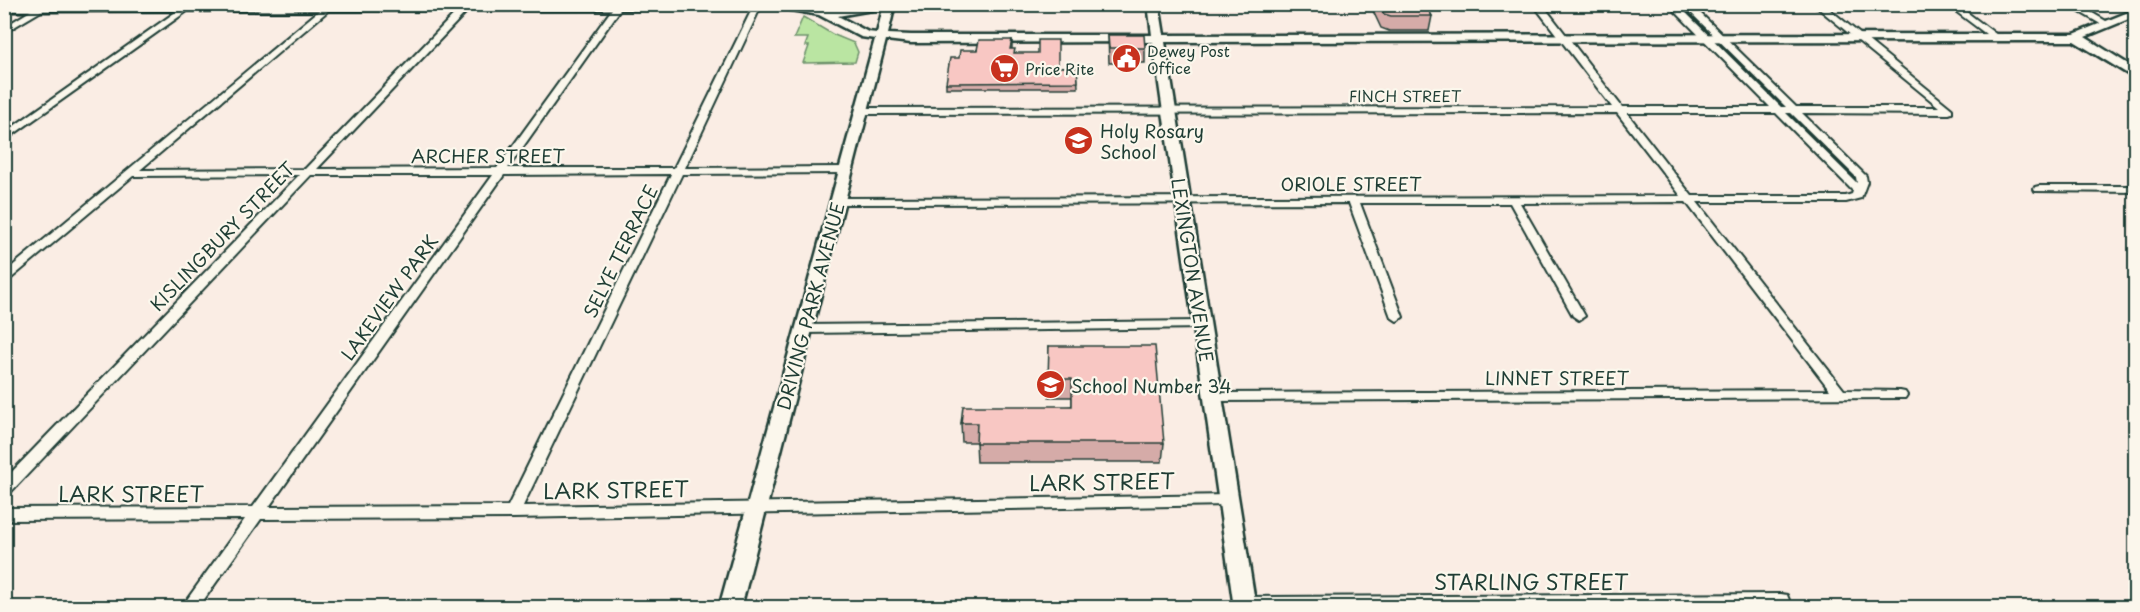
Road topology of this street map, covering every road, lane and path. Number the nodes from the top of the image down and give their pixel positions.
1 (885, 4) edge
2 (890, 4) edge
3 (1153, 4) edge
4 (1537, 4) edge
5 (1672, 4) edge
6 (1686, 4) edge
7 (1816, 4) edge
8 (1950, 4) edge
9 (2070, 4) edge
10 (773, 5) edge
11 (46, 6) edge
12 (190, 6) edge
13 (330, 6) edge
14 (488, 6) edge
15 (624, 6) edge
16 (758, 6) edge
17 (466, 7) junction
18 (4, 8) edge
19 (822, 12) junction
20 (2136, 12) edge
21 (2107, 24) junction
22 (4, 31) edge
23 (2076, 37) junction
24 (880, 38) junction
25 (1158, 38) junction
26 (1563, 38) junction
27 (1706, 38) junction
28 (1720, 38) junction
29 (1857, 38) junction
30 (1997, 38) junction
31 (2136, 75) edge
32 (1169, 110) junction
33 (1619, 110) junction
34 (1777, 110) junction
35 (1793, 110) junction
36 (863, 111) junction
37 (4, 138) edge
38 (847, 170) junction
39 (500, 171) junction
40 (680, 171) junction
41 (308, 172) junction
42 (129, 173) junction
43 (2039, 189) dead end
44 (2136, 189) edge
45 (1859, 191) junction
46 (1513, 199) junction
47 (1688, 199) junction
48 (1182, 200) junction
49 (1353, 200) junction
50 (838, 201) junction
51 (4, 279) edge
52 (1579, 316) dead end
53 (1397, 317) dead end
54 (1202, 326) junction
55 (804, 329) junction
56 (1840, 394) junction
57 (1900, 395) dead end
58 (1213, 397) junction
59 (4, 490) edge
60 (1229, 500) junction
61 (756, 508) junction
62 (513, 512) junction
63 (256, 513) junction
64 (4, 514) edge
65 (1781, 600) dead end
66 (1245, 605) edge
67 (189, 608) edge
68 (730, 608) edge

1 - 19 street
2 - 24 street, DRIVING PARK AVENUE
3 - 25 street, LEXINGTON AVENUE
4 - 26 street
5 - 27 street
6 - 28 street
7 - 29 street
8 - 30 street
9 - 21 street
10 - 16 street
10 - 19 street
11 - 12 street
11 - 18 street
11 - 22 street
12 - 13 street
12 - 37 street
13 - 17 street
13 - 42 street
14 - 15 street
14 - 17 street
15 - 16 street
15 - 39 street, LAKEVIEW PARK
16 - 40 street, SELYE TERRACE
17 - 41 street, KISLINGBURY STREET
19 - 24 street
20 - 21 street
21 - 23 street
23 - 30 street
23 - 31 street
24 - 25 street
24 - 36 street, DRIVING PARK AVENUE
25 - 26 street
25 - 32 street, LEXINGTON AVENUE
26 - 27 street
26 - 33 street
27 - 28 street
27 - 34 street
28 - 29 street
28 - 35 street
29 - 30 street
29 - 35 street, FINCH STREET
32 - 33 street, FINCH STREET
32 - 36 street, FINCH STREET
32 - 48 street, LEXINGTON AVENUE
33 - 34 street, FINCH STREET
33 - 47 street
34 - 35 street, FINCH STREET
34 - 45 street
35 - 45 street
36 - 38 street, DRIVING PARK AVENUE
38 - 40 street, ARCHER STREET
38 - 50 street, DRIVING PARK AVENUE
39 - 40 street, ARCHER STREET
39 - 41 street, ARCHER STREET
39 - 63 street, LAKEVIEW PARK
40 - 62 street, SELYE TERRACE
41 - 42 street, ARCHER STREET
41 - 59 street, KISLINGBURY STREET
42 - 51 street
43 - 44 street
45 - 47 street, ORIOLE STREET
46 - 47 street, ORIOLE STREET
46 - 49 street, ORIOLE STREET
46 - 52 street
47 - 56 street
48 - 49 street, ORIOLE STREET
48 - 50 street, ORIOLE STREET
48 - 54 street, LEXINGTON AVENUE
49 - 53 street
50 - 55 street, DRIVING PARK AVENUE
54 - 55 street
54 - 58 street, LEXINGTON AVENUE
55 - 61 street, DRIVING PARK AVENUE
56 - 57 street, LINNET STREET
56 - 58 street, LINNET STREET
58 - 60 street, LEXINGTON AVENUE
60 - 61 street, LARK STREET
60 - 66 street, LEXINGTON AVENUE
61 - 62 street, LARK STREET
61 - 68 street, DRIVING PARK AVENUE
62 - 63 street, LARK STREET
63 - 64 street, LARK STREET
63 - 67 street, LAKEVIEW PARK
65 - 66 street, STARLING STREET

